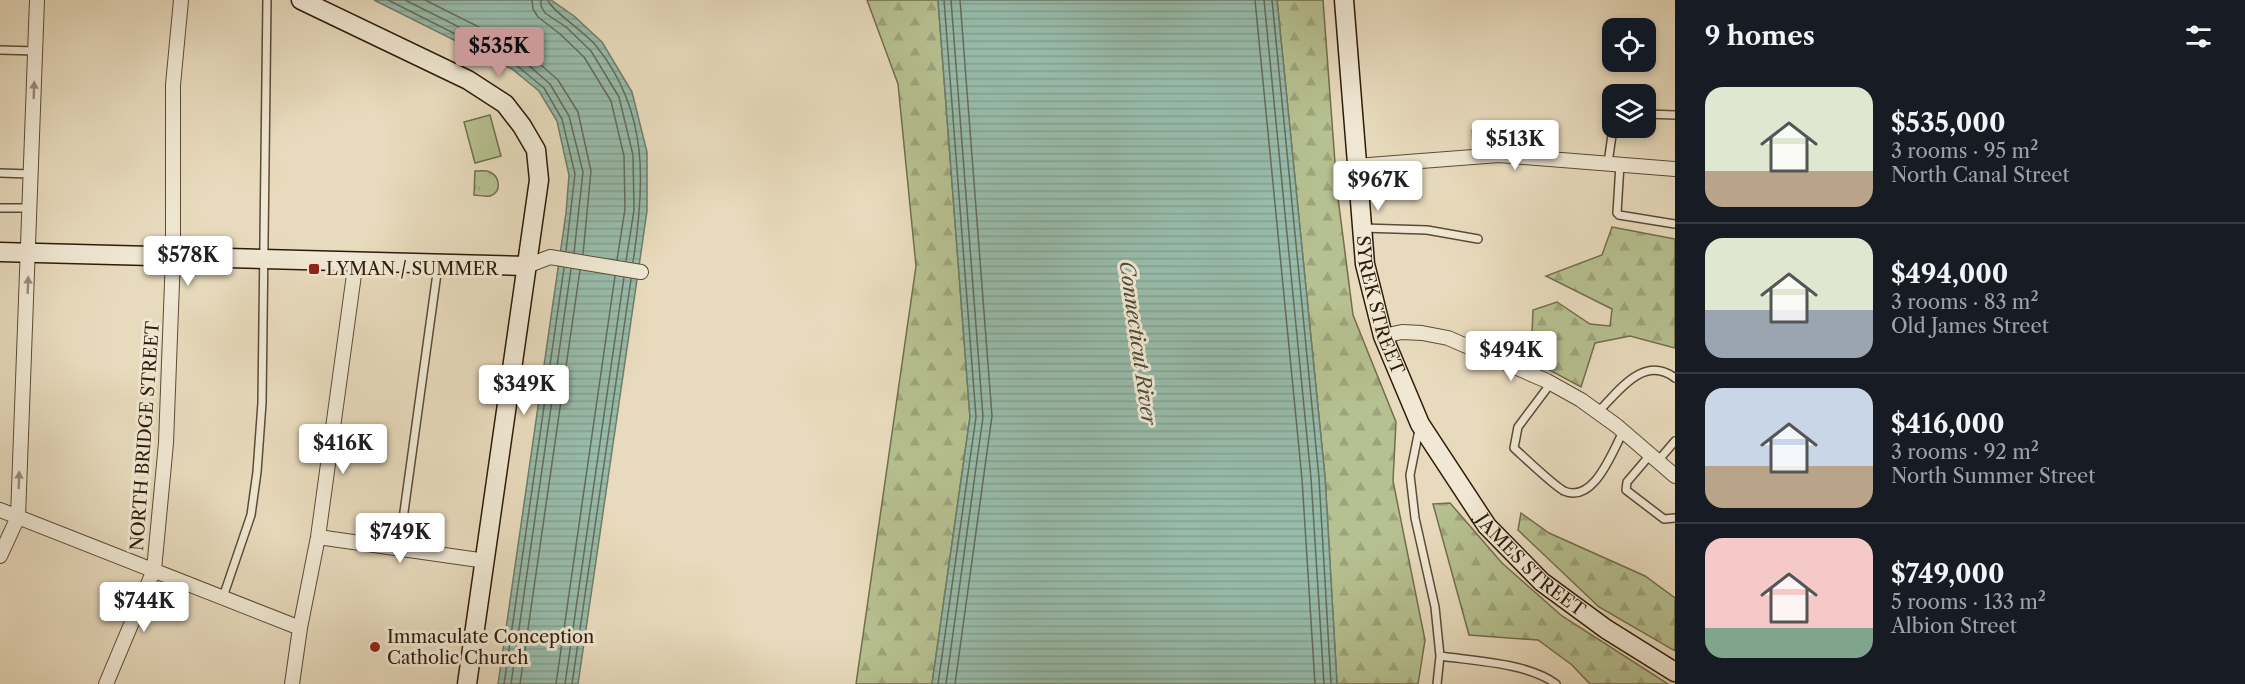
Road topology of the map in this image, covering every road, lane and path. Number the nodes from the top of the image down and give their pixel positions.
1 (37, 0) edge
2 (182, 0) edge
3 (267, 0) edge
4 (302, 0) edge
5 (1344, 0) edge
6 (0, 50) edge
7 (36, 51) junction
8 (1656, 114) edge
9 (1675, 115) edge
10 (1613, 138) edge
11 (1614, 163) junction
12 (1356, 166) junction
13 (1675, 169) edge
14 (0, 173) edge
15 (32, 174) junction
16 (0, 208) edge
17 (30, 208) junction
18 (1675, 224) edge
19 (1361, 228) junction
20 (1478, 239) dead end
21 (0, 252) edge
22 (29, 253) junction
23 (173, 256) junction
24 (264, 258) junction
25 (356, 260) junction
26 (438, 263) junction
27 (527, 266) junction
28 (641, 272) dead end
29 (1383, 336) junction
30 (1675, 378) edge
31 (1551, 383) junction
32 (1598, 412) junction
33 (1420, 424) junction
34 (1623, 432) junction
35 (1675, 441) edge
36 (1653, 458) junction
37 (1675, 476) edge
38 (0, 510) edge
39 (18, 517) junction
40 (1675, 518) edge
41 (318, 537) junction
42 (399, 548) junction
43 (0, 556) edge
44 (486, 561) junction
45 (154, 570) junction
46 (223, 597) junction
47 (300, 628) junction
48 (1440, 656) junction
49 (1675, 672) edge
50 (106, 684) edge
51 (292, 684) edge
52 (467, 684) edge
53 (1437, 684) edge
54 (1556, 684) edge

1 - 7 street
2 - 23 street, NORTH BRIDGE STREET
3 - 24 lane
4 - 27 street
5 - 12 street, SYREK STREET
6 - 7 lane
15 -> 7 street
8 - 9 lane
10 - 11 lane
11 - 12 street
11 - 13 street
11 - 18 lane
12 - 19 street, SYREK STREET
14 - 15 lane
15 - 17 street
16 - 17 lane
17 - 22 street
19 - 20 lane
19 - 29 street, SYREK STREET
21 - 22 street
22 - 23 street
39 -> 22 street
23 - 24 street
23 - 45 street, NORTH BRIDGE STREET
24 - 25 street
24 - 46 lane
25 - 26 street
25 - 41 street
26 - 27 street
26 - 42 lane
27 - 28 street
27 - 44 street
29 - 31 street
29 - 33 street, SYREK STREET
30 - 32 lane
31 - 32 street
31 - 34 lane
32 - 34 street
33 - 48 lane
33 - 49 street, JAMES STREET
34 - 36 street
35 - 36 lane
36 - 37 street
36 - 40 lane
38 - 39 street
39 - 43 street
39 - 45 street
41 - 42 street
41 - 47 street
42 - 44 street
44 - 52 street
45 - 46 street
45 - 50 street, NORTH BRIDGE STREET
46 - 47 street
47 - 51 street
48 - 53 lane
48 - 54 lane

